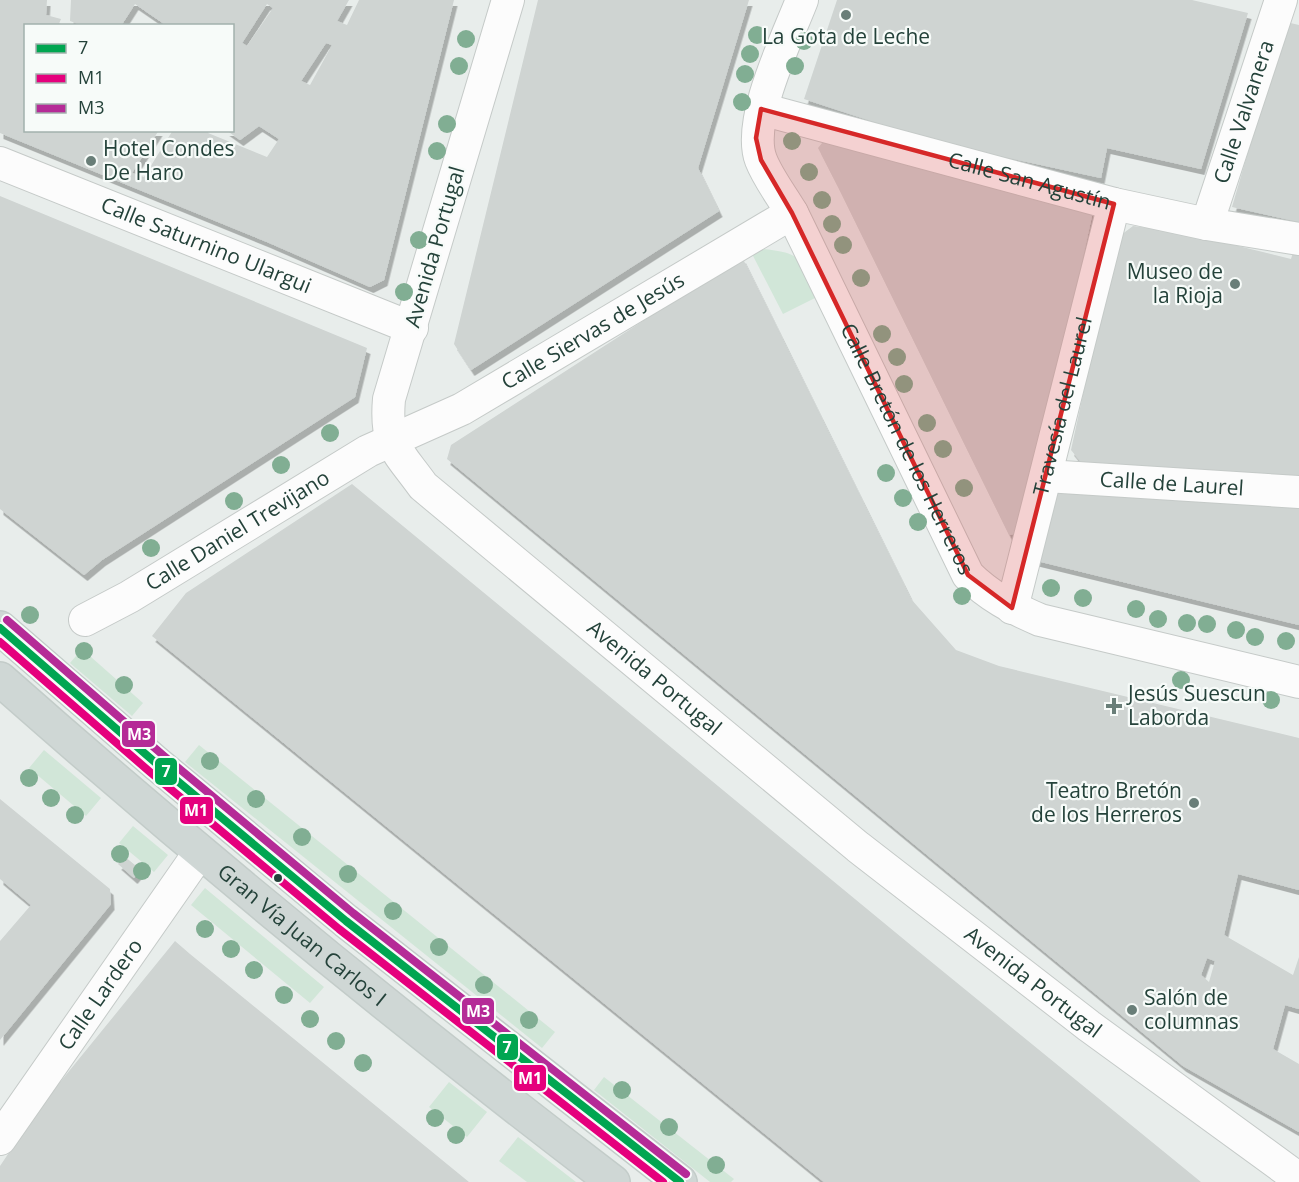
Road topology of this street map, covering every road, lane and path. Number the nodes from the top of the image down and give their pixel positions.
1 (508, 0) edge
2 (802, 0) edge
3 (1283, 0) edge
4 (1299, 3) edge
5 (761, 109) junction
6 (0, 163) edge
7 (1114, 204) junction
8 (792, 213) junction
9 (1207, 224) junction
10 (1299, 239) edge
11 (412, 328) junction
12 (390, 439) junction
13 (1046, 476) junction
14 (1299, 492) edge
15 (1012, 608) junction
16 (85, 620) dead end
17 (0, 628) edge
18 (0, 679) edge
19 (1299, 682) edge
20 (200, 852) junction
21 (3, 1129) edge
22 (1299, 1179) edge
23 (612, 1182) edge
24 (681, 1182) edge

1 - 11 street, Avenida Portugal
2 - 5 street, Calle Bretón de los Herreros
3 - 4 street
3 - 9 street, Calle Valvanera
5 - 7 street, Calle San Agustín
5 - 8 street, Calle Bretón de los Herreros
6 - 11 street, Calle Saturnino Ulargui
7 - 9 street, Calle San Agustín
7 - 13 street, Travesía del Laurel
8 - 12 street, Calle Siervas de Jesús
8 - 15 street, Calle Bretón de los Herreros
9 - 10 street, Calle San Agustín
11 - 12 street, Avenida Portugal
12 - 16 street, Calle Daniel Trevijano
12 - 22 street, Avenida Portugal
13 - 14 street, Calle de Laurel
13 - 15 street, Travesía del Laurel
15 - 19 street, Calle Bretón de los Herreros
17 - 24 main road, Gran Vía Juan Carlos I
18 - 20 main road, Gran Vía Juan Carlos I
20 - 21 street, Calle Lardero
20 - 23 main road, Gran Vía Juan Carlos I

